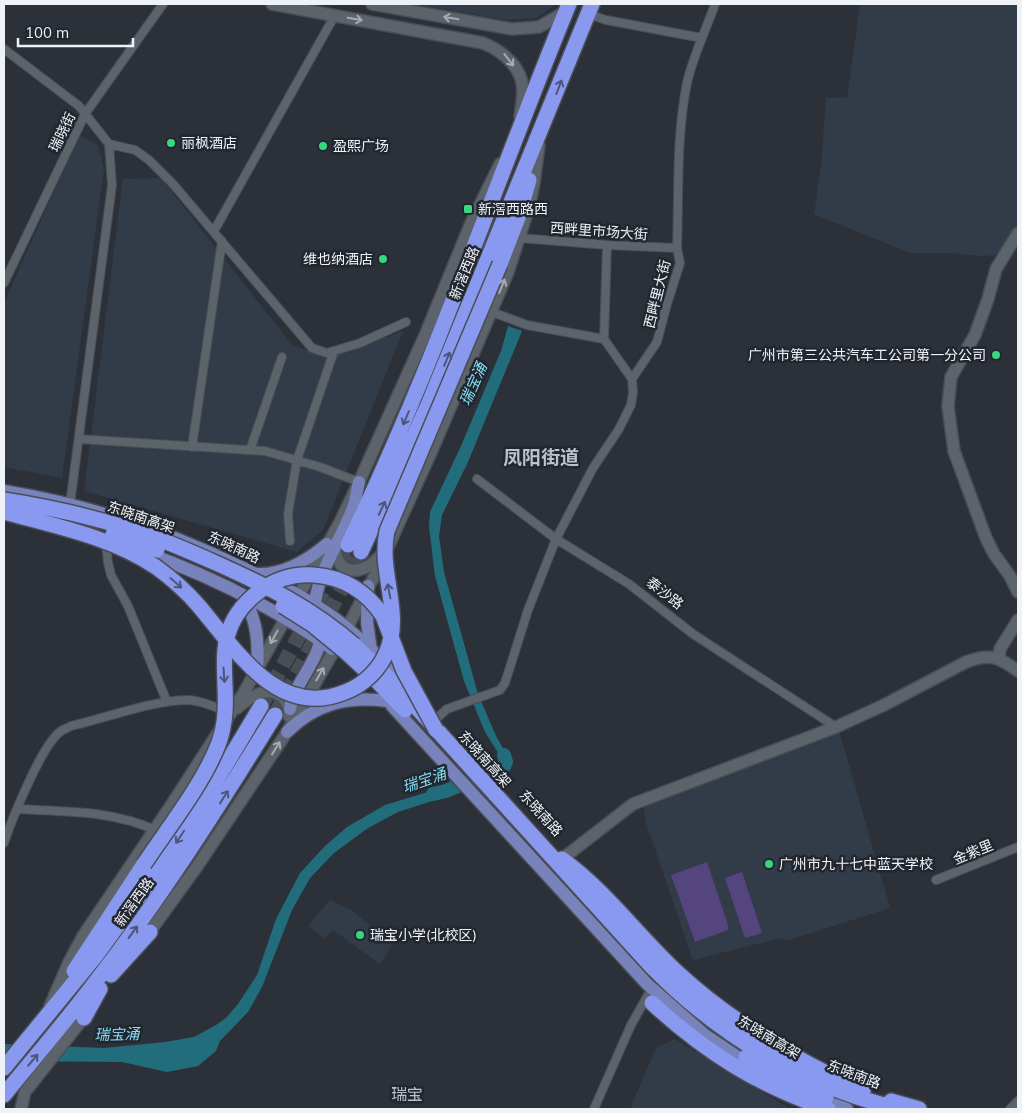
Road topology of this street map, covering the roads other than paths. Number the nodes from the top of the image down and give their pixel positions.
1 (163, 4) edge
2 (272, 4) edge
3 (372, 4) edge
4 (716, 4) edge
5 (567, 8) edge
6 (590, 9) edge
7 (335, 15) junction
8 (702, 38) junction
9 (4, 49) edge
10 (85, 114) junction
11 (519, 128) junction
12 (540, 132) junction
13 (108, 144) junction
14 (214, 231) junction
15 (1018, 233) edge
16 (520, 238) junction
17 (222, 241) junction
18 (607, 245) junction
19 (677, 248) junction
20 (4, 284) edge
21 (492, 312) junction
22 (406, 322) dead end
23 (604, 339) junction
24 (334, 351) junction
25 (282, 357) dead end
26 (632, 379) junction
27 (79, 439) junction
28 (192, 446) junction
29 (250, 450) junction
30 (296, 460) junction
31 (477, 479) dead end
32 (359, 482) junction
33 (4, 491) edge
34 (4, 500) edge
35 (70, 504) junction
36 (4, 511) edge
37 (4, 517) edge
38 (106, 539) junction
39 (556, 539) junction
40 (290, 541) dead end
41 (388, 546) junction
42 (343, 547) junction
43 (255, 573) junction
44 (368, 586) junction
45 (1018, 592) edge
46 (241, 594) junction
47 (299, 595) junction
48 (315, 605) junction
49 (285, 618) junction
50 (1018, 620) edge
51 (347, 628) junction
52 (320, 640) junction
53 (334, 650) junction
54 (371, 650) junction
55 (999, 659) junction
56 (257, 669) junction
57 (1018, 671) edge
58 (388, 701) junction
59 (167, 702) junction
60 (261, 706) tunnel mouth
61 (290, 709) junction
62 (230, 714) junction
63 (275, 715) tunnel mouth
64 (436, 724) junction
65 (836, 728) junction
66 (287, 732) junction
67 (18, 808) junction
68 (4, 816) edge
69 (13, 820) junction
70 (155, 830) junction
71 (4, 843) edge
72 (1018, 847) edge
73 (562, 858) junction
74 (936, 880) dead end
75 (150, 932) junction
76 (121, 948) junction
77 (102, 985) junction
78 (652, 996) junction
79 (47, 1015) junction
80 (84, 1018) junction
81 (67, 1030) junction
82 (4, 1068) edge
83 (4, 1095) edge
84 (1018, 1101) edge
85 (21, 1109) edge
86 (594, 1109) edge
87 (828, 1109) edge
88 (847, 1109) edge
89 (862, 1109) edge
90 (900, 1109) edge
91 (917, 1109) edge
92 (1010, 1109) edge

1 - 10 street, 瑞晓街
2 - 7 main road
5 -> 3 main road
4 - 8 street, 西畔里大街
5 - 11 highway, 新滘西路
6 - 8 street
12 -> 6 highway, 新滘西路
7 -> 11 main road
7 - 14 street
8 - 19 street, 西畔里大街
9 - 10 street
10 - 13 street
10 - 20 street, 瑞晓街
11 - 32 main road
11 -> 42 highway, 新滘西路
12 - 16 main road
36 -> 12 highway, bridge
42 -> 12 highway, 新滘西路
13 - 14 street
13 - 27 street
14 - 17 street
15 - 45 main road
16 - 18 street, 西畔里市场大街
21 -> 16 main road
17 - 24 street
17 - 28 street
18 - 19 street, 西畔里市场大街
18 - 23 street
19 - 26 street, 西畔里大街
21 - 23 street
21 - 41 main road
22 - 24 street
23 - 26 street
24 - 30 street
25 - 29 street
26 - 39 street
27 - 28 street
27 - 35 street
28 - 29 street
29 - 30 street
30 - 32 street
30 - 40 street
31 - 39 street, 泰沙路
32 - 42 main road
33 - 35 main road, 东晓南路
34 - 64 highway, 东晓南高架, bridge
35 - 43 main road, 东晓南路
36 - 89 highway, 东晓南高架, bridge
37 - 38 main road
38 - 46 main road
38 - 59 street
39 - 64 street
39 - 65 street, 泰沙路
41 - 42 main road
41 - 44 main road
42 - 43 main road
42 - 47 main road
42 - 48 main road
43 - 46 main road
43 - 47 main road, 东晓南路
44 - 51 main road
44 - 54 main road
46 - 49 main road
46 - 56 main road
47 - 48 main road, 东晓南路
47 - 49 main road
47 - 52 main road
48 - 51 main road, 东晓南路
48 - 53 main road
49 - 52 main road
49 -> 56 main road
50 - 55 main road
51 - 53 main road
51 - 54 main road, 东晓南路
52 - 53 main road
52 - 61 main road
53 - 58 main road
66 -> 53 main road
54 - 64 main road, 东晓南路
55 - 57 main road
55 - 65 main road
56 - 62 main road
58 - 66 main road
58 - 78 main road
59 - 62 street
59 - 67 street
60 -> 79 highway, 新滘西路
61 - 62 main road
61 - 66 main road
62 - 70 main road
76 -> 63 highway, 新滘西路
64 - 73 main road, 东晓南路
64 -> 79 highway, bridge
64 - 90 highway, 东晓南高架
65 - 73 main road
75 -> 66 main road
67 - 69 street
67 - 70 street
68 - 69 street
69 - 71 street
70 - 79 main road
72 - 74 street, 金紫里
73 - 91 highway
73 - 91 main road, 东晓南路
75 - 77 highway
75 - 80 main road
76 - 77 highway
76 - 81 highway, 新滘西路
77 - 80 highway
77 - 81 highway
78 - 86 street
78 - 87 highway
78 - 88 main road
79 - 82 highway, 新滘西路
80 - 81 main road
83 -> 81 highway, 新滘西路
81 - 85 main road
84 - 92 street

